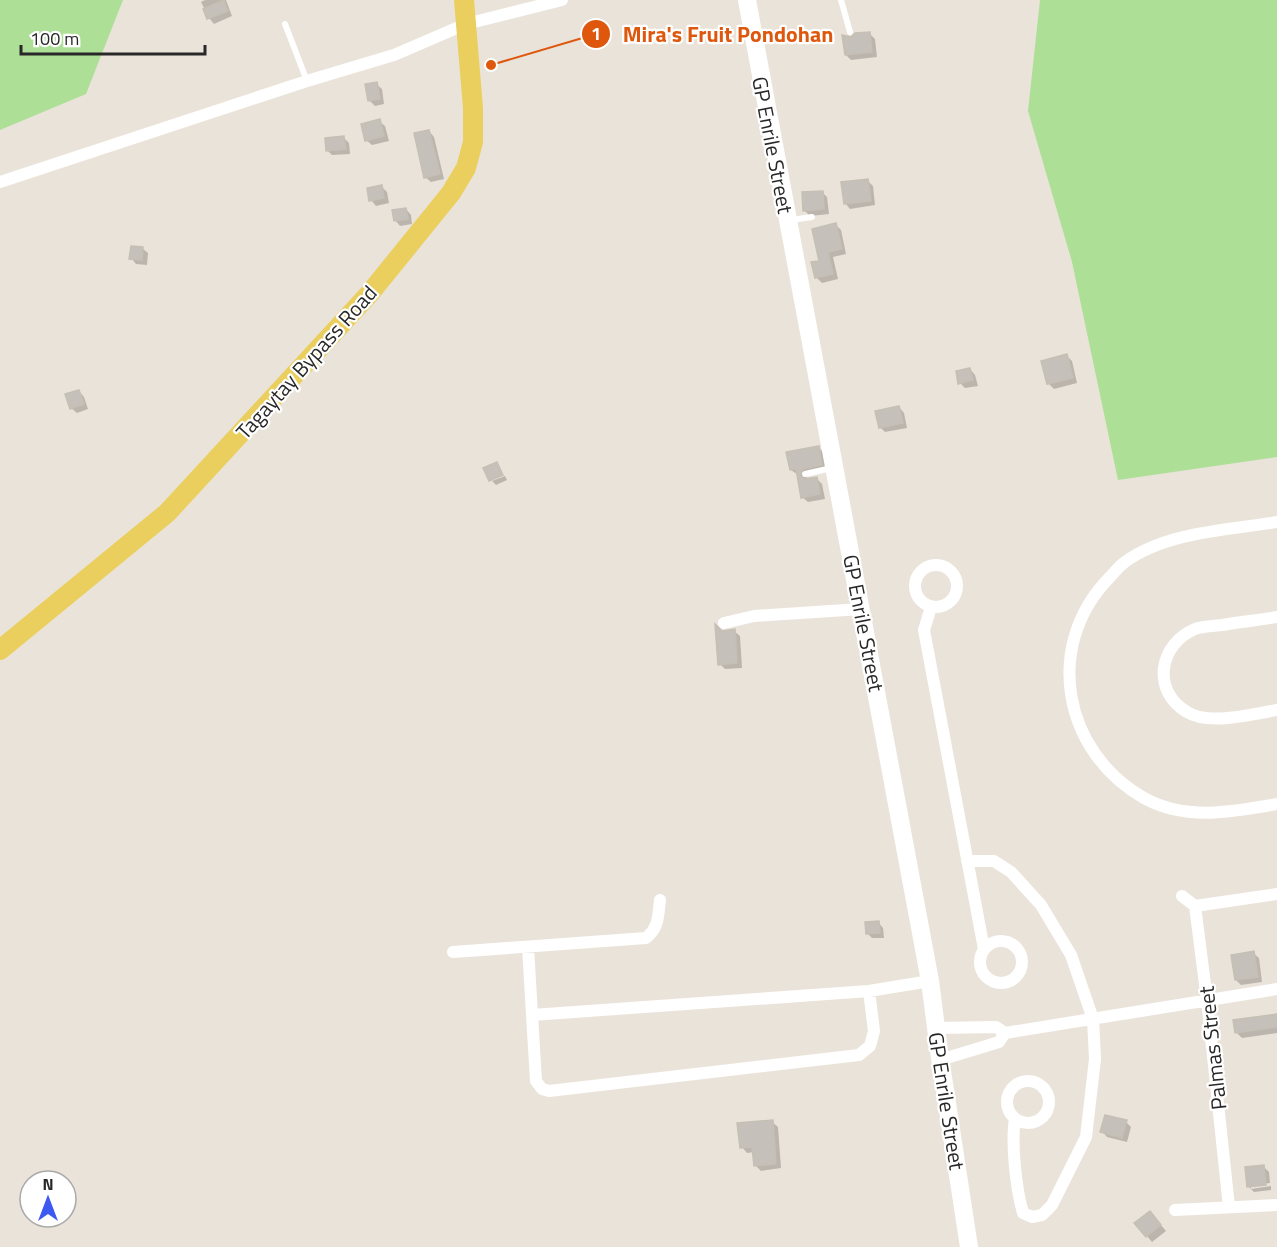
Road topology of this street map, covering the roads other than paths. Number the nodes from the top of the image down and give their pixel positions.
1 (464, 0) edge
2 (562, 0) edge
3 (747, 0) edge
4 (841, 0) edge
5 (285, 24) dead end
6 (466, 24) junction
7 (850, 32) dead end
8 (307, 81) junction
9 (0, 182) edge
10 (812, 217) dead end
11 (788, 220) junction
12 (835, 467) junction
13 (805, 474) dead end
14 (1277, 522) edge
15 (931, 607) dead end
16 (861, 609) junction
17 (1277, 617) edge
18 (724, 623) dead end
19 (0, 650) edge
20 (1277, 710) edge
21 (1277, 804) edge
22 (968, 861) junction
23 (1277, 894) edge
24 (1182, 896) dead end
25 (660, 900) dead end
26 (1195, 906) junction
27 (528, 947) junction
28 (984, 949) dead end
29 (453, 952) dead end
30 (930, 981) junction
31 (1277, 989) edge
32 (869, 991) junction
33 (1208, 1000) junction
34 (532, 1015) junction
35 (1093, 1019) junction
36 (936, 1028) junction
37 (1005, 1032) junction
38 (940, 1060) junction
39 (1015, 1119) dead end
40 (1277, 1205) edge
41 (1229, 1207) junction
42 (1175, 1210) dead end
43 (969, 1247) edge

1 - 6 main road, Tagaytay Bypass Road
2 - 6 street
3 - 11 street, GP Enrile Street
4 - 7 lane
5 - 8 lane
6 - 8 street
6 - 19 main road, Tagaytay Bypass Road
8 - 9 street
10 - 11 lane
11 - 12 street, GP Enrile Street
12 - 13 lane
12 - 16 street, GP Enrile Street
14 - 21 street
15 - 22 street
16 - 18 street
16 - 30 street, GP Enrile Street
17 - 20 street
22 - 28 street
22 - 35 street
23 - 26 street
24 - 26 street
25 - 27 street
26 - 33 street, Palmas Street
27 - 29 street
27 - 34 street
30 - 32 street
30 - 36 street, GP Enrile Street
31 - 33 street
32 - 34 street
32 - 34 street
33 - 35 street
33 - 41 street, Palmas Street
35 - 37 street
35 - 39 street
36 - 37 street
36 - 38 street, GP Enrile Street
37 - 38 street
38 - 43 street, GP Enrile Street
40 - 41 street
41 - 42 street

